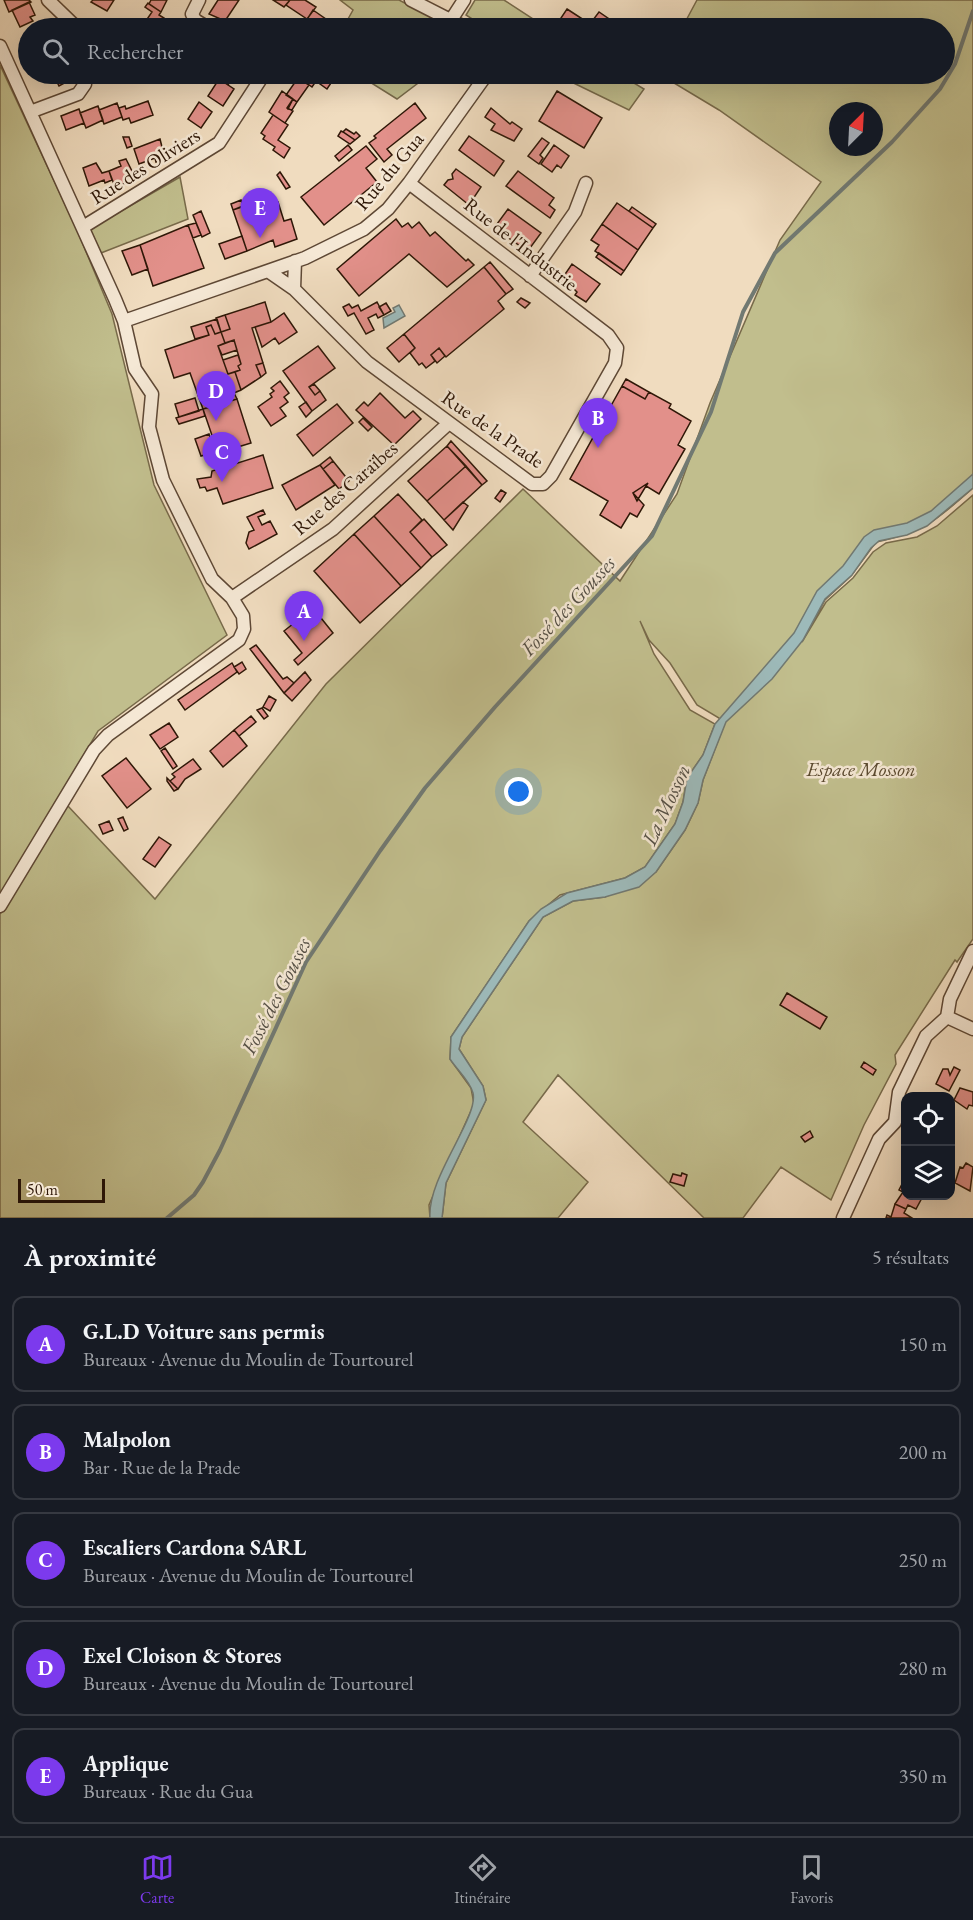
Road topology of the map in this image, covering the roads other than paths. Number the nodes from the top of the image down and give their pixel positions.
1 (48, 0) edge
2 (199, 0) edge
3 (411, 0) edge
4 (464, 0) edge
5 (67, 18) edge
6 (195, 18) edge
7 (447, 18) edge
8 (452, 18) edge
9 (0, 46) edge
10 (86, 84) edge
11 (257, 84) edge
12 (480, 84) edge
13 (30, 112) junction
14 (410, 183) junction
15 (585, 183) dead end
16 (82, 227) junction
17 (295, 261) junction
18 (268, 271) junction
19 (530, 276) junction
20 (294, 289) junction
21 (124, 321) junction
22 (608, 336) joint
23 (449, 423) junction
24 (232, 598) junction
25 (0, 906) edge
26 (973, 951) edge
27 (947, 1017) junction
28 (973, 1029) edge
29 (900, 1125) edge
30 (843, 1218) edge

1 - 5 street
2 - 6 street
3 - 7 street
4 - 8 street
9 - 13 street
10 - 13 street
11 - 16 street, Rue des Oliviers
12 - 14 street, Rue du Gua
13 - 16 street
14 - 17 street, Rue du Gua
14 - 19 street, Rue de l'Industrie
15 - 19 street
16 - 21 street
17 - 18 street, Rue du Gua
17 - 20 street
18 - 20 street, Rue de la Prade
18 - 21 street, Rue du Gua
19 - 22 street, Rue de l'Industrie
20 - 23 street, Rue de la Prade
21 - 24 street
22 - 23 street, Rue de la Prade
23 - 24 street, Rue des Caraïbes
24 - 25 street
26 - 27 street
27 - 28 street
27 - 29 street
29 - 30 street

